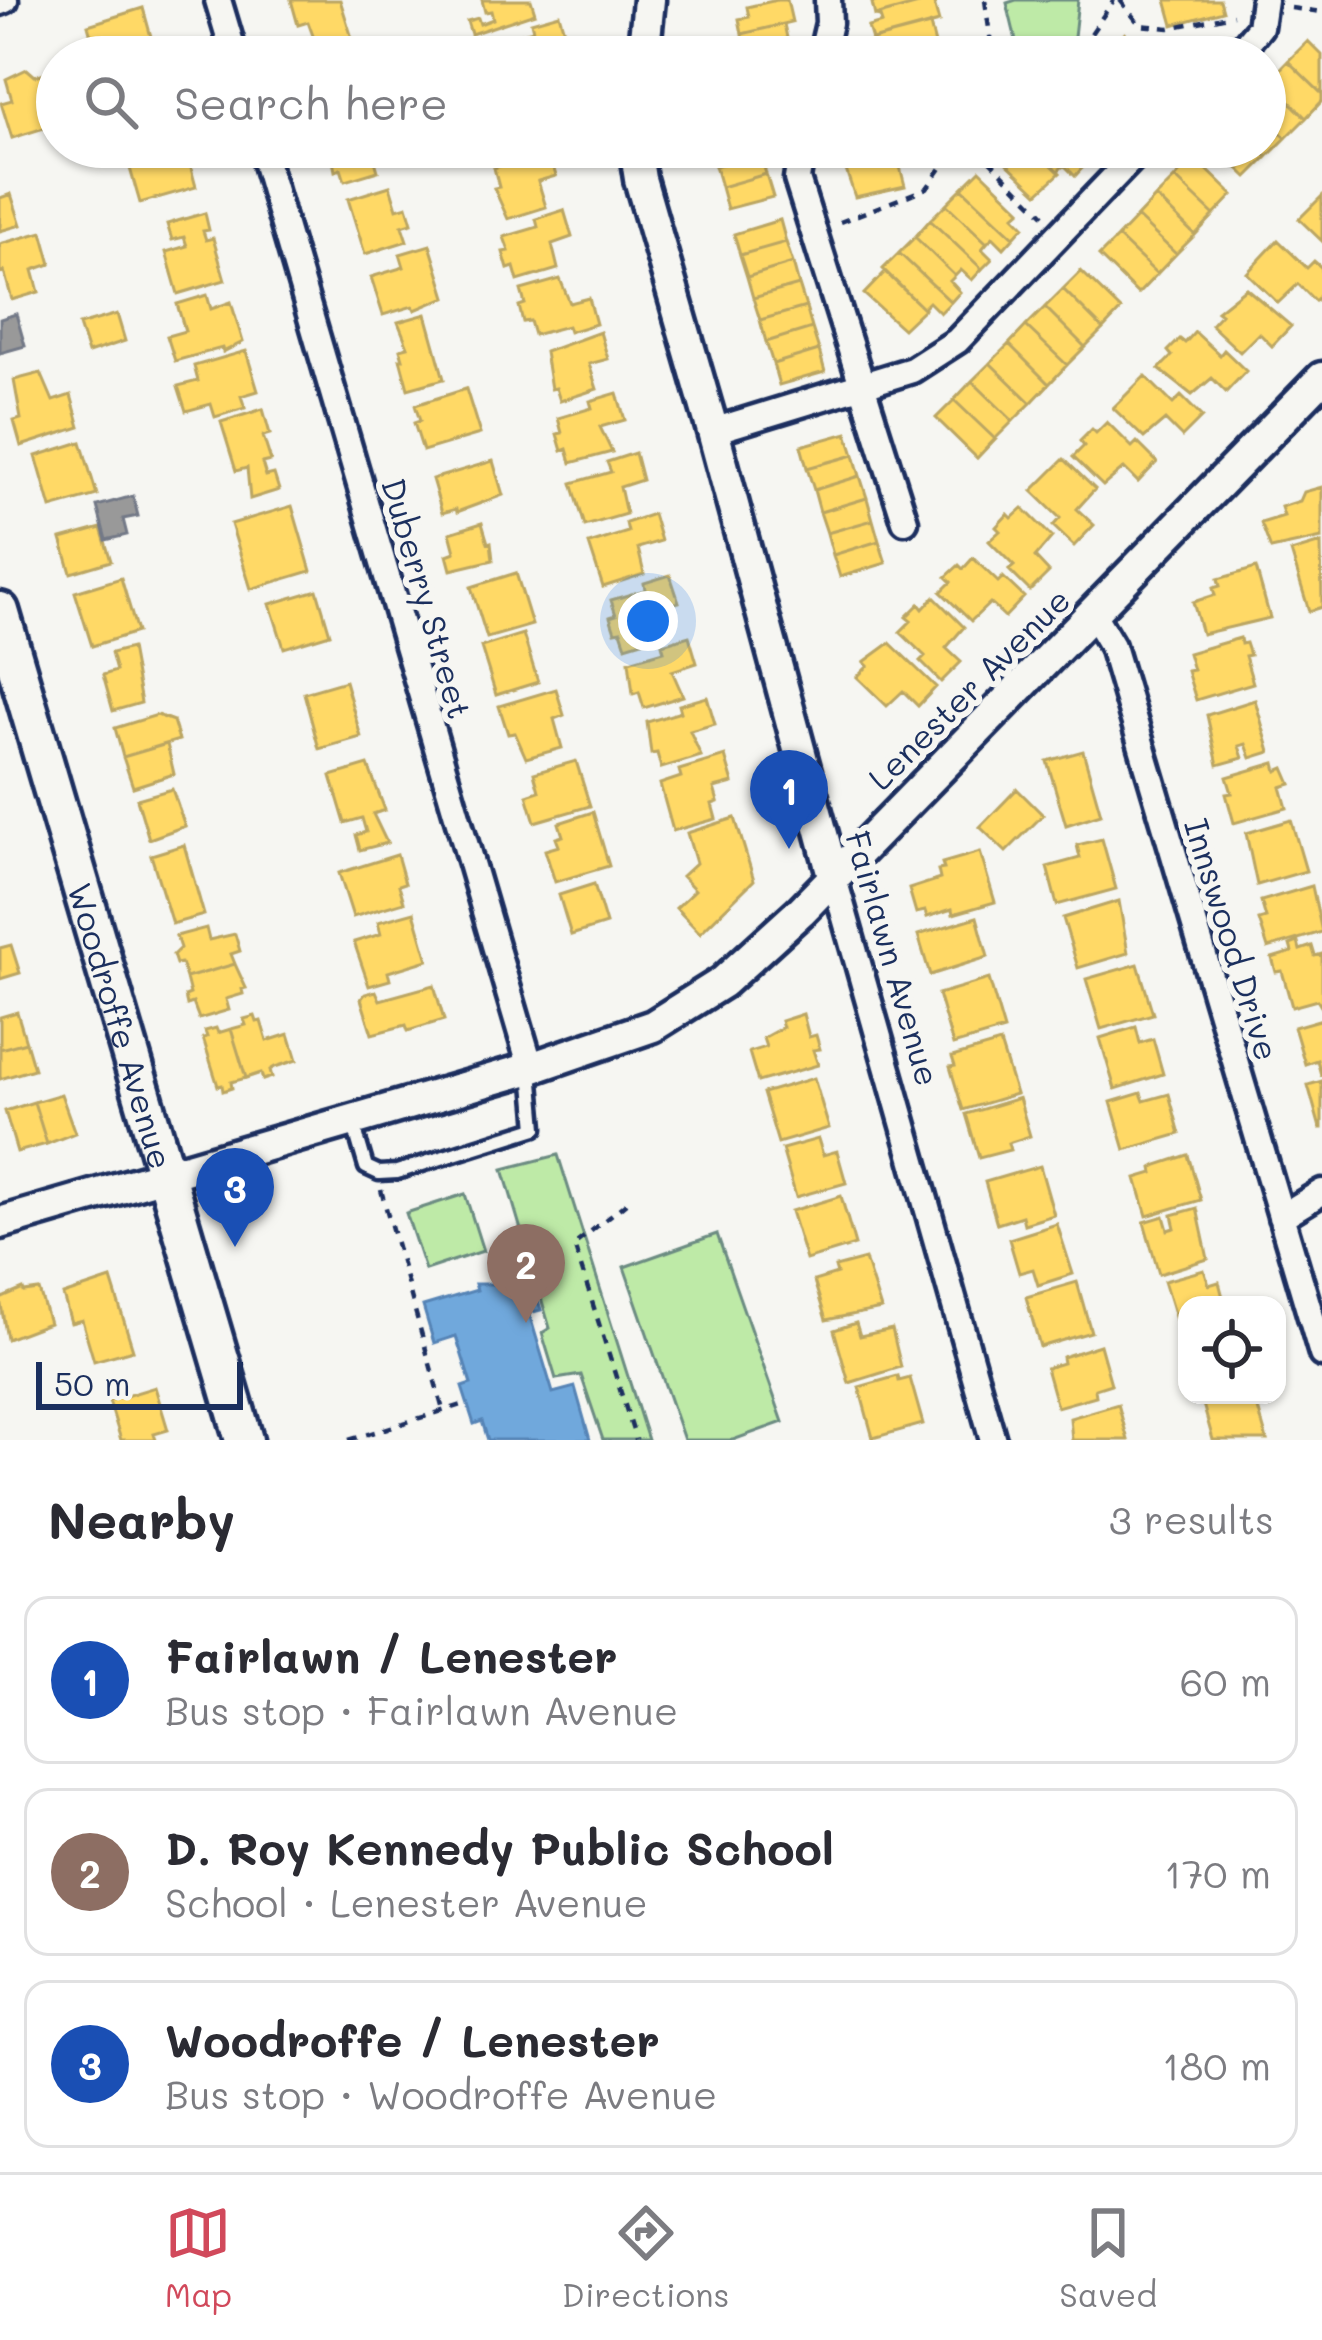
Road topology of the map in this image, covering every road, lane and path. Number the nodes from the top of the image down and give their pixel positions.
1 (218, 0) edge
2 (828, 0) edge
3 (986, 0) edge
4 (1117, 0) edge
5 (647, 3) edge
6 (1265, 4) edge
7 (1322, 12) edge
8 (229, 36) edge
9 (645, 36) edge
10 (826, 36) edge
11 (990, 36) edge
12 (1089, 36) edge
13 (1252, 36) edge
14 (267, 168) edge
15 (638, 168) edge
16 (799, 168) edge
17 (941, 168) edge
18 (997, 168) edge
19 (1122, 168) edge
20 (1060, 231) junction
21 (813, 232) junction
22 (1322, 378) edge
23 (861, 386) junction
24 (713, 431) junction
25 (905, 521) dead end
26 (0, 610) edge
27 (1094, 614) junction
28 (832, 875) junction
29 (531, 1068) junction
30 (351, 1118) junction
31 (386, 1173) junction
32 (166, 1175) junction
33 (1322, 1192) edge
34 (626, 1203) dead end
35 (1281, 1217) junction
36 (0, 1223) edge
37 (1322, 1354) edge
38 (462, 1405) dead end
39 (443, 1410) junction
40 (244, 1440) edge
41 (349, 1440) edge
42 (636, 1440) edge
43 (993, 1440) edge

1 - 8 street
2 - 10 street
3 - 11 path
4 - 6 path
4 - 12 path
5 - 9 street
6 - 7 path
6 - 13 street
14 - 29 street, Duberry Street
15 - 24 street, Fairlawn Avenue
16 - 21 street
17 - 21 path
18 - 20 path
19 - 20 street
20 - 23 street
21 - 23 street
22 - 27 street, Lenester Avenue
23 - 24 street
23 - 25 street
24 - 28 street, Fairlawn Avenue
26 - 32 main road, Woodroffe Avenue
27 - 28 street, Lenester Avenue
27 - 35 street, Innswood Drive
28 - 29 street, Lenester Avenue
28 - 43 street, Fairlawn Avenue
29 - 30 street, Lenester Avenue
29 - 31 lane
30 - 31 lane
30 - 32 street, Lenester Avenue
31 - 39 path
32 - 36 street, Lenester Avenue
32 - 40 main road, Woodroffe Avenue
33 - 35 street
34 - 42 path
35 - 37 street, Innswood Drive
38 - 39 path
39 - 41 path

